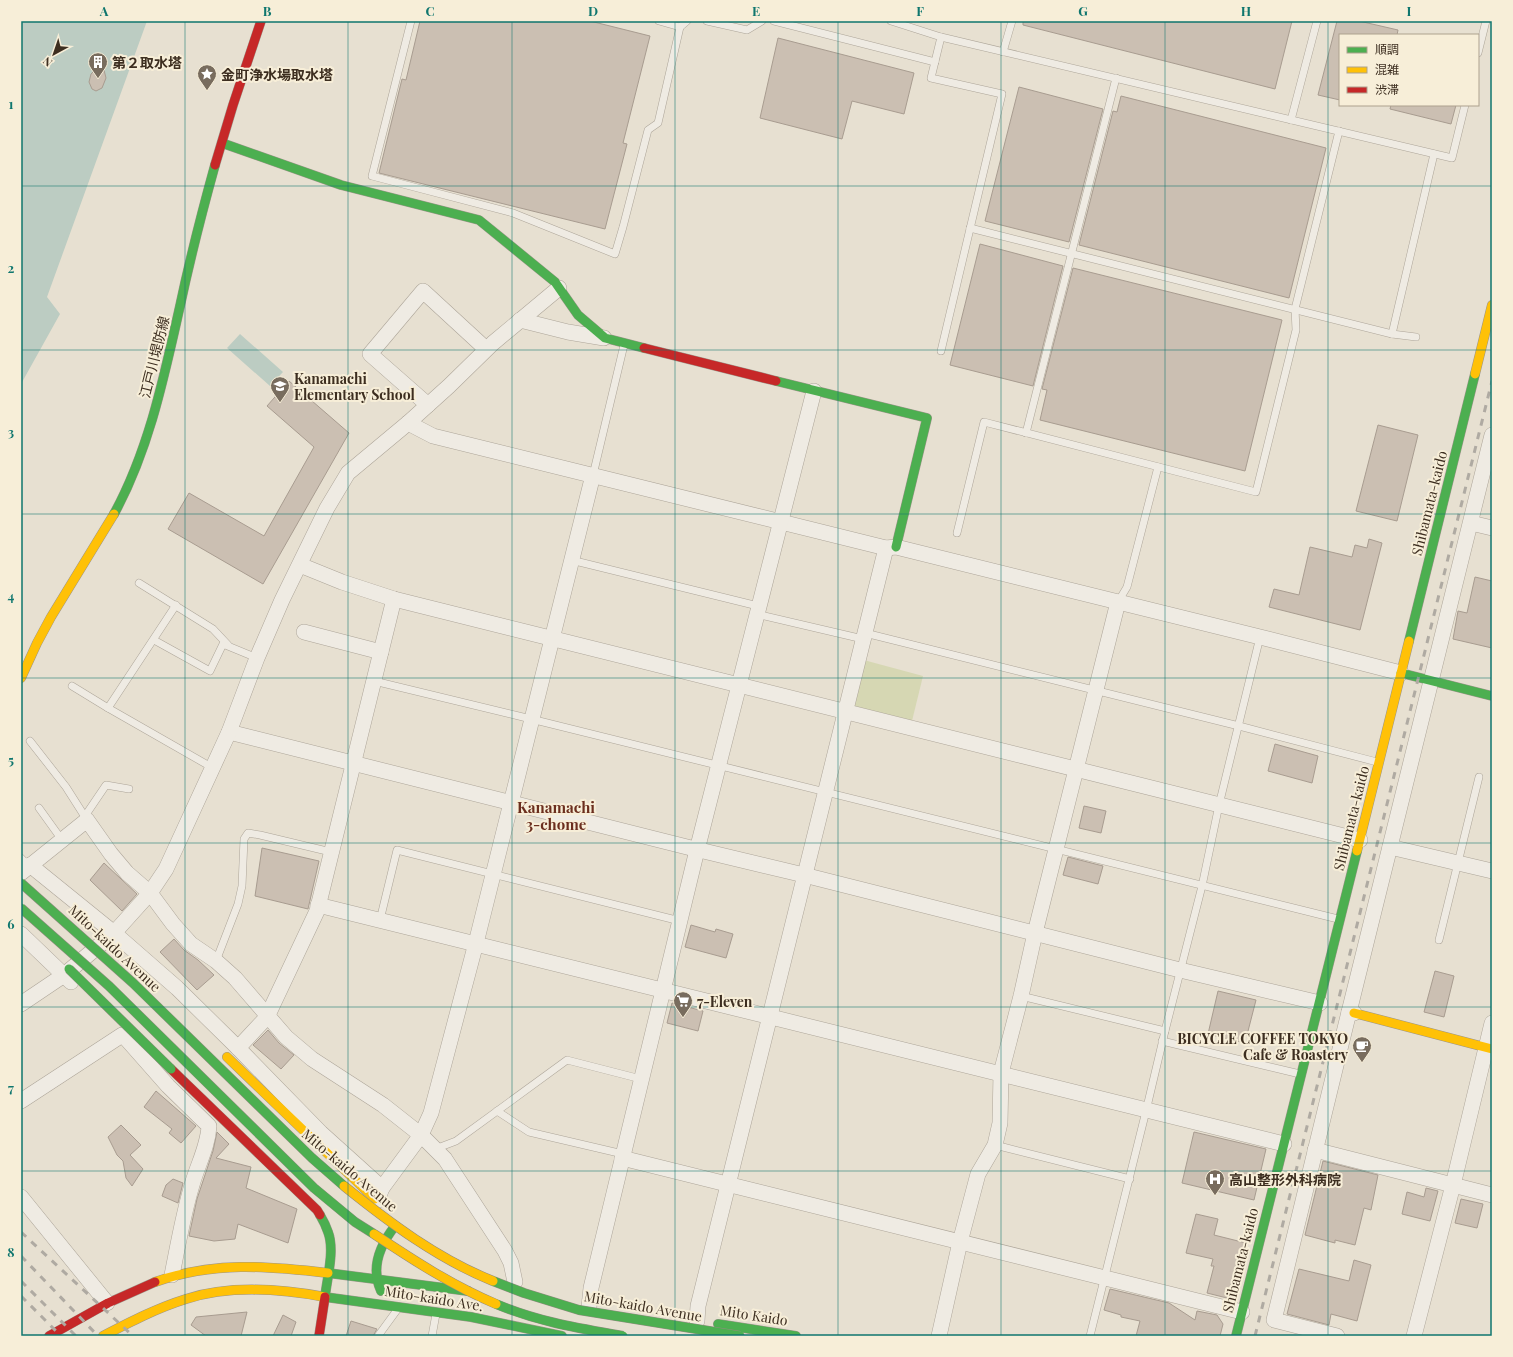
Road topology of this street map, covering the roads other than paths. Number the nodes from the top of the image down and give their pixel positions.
1 (261, 21) edge
2 (411, 21) edge
3 (659, 21) edge
4 (687, 21) edge
5 (707, 21) edge
6 (762, 21) edge
7 (774, 21) edge
8 (891, 21) edge
9 (1012, 21) edge
10 (1317, 21) edge
11 (1486, 21) edge
12 (680, 27) junction
13 (941, 37) junction
14 (1479, 49) edge
15 (1003, 52) junction
16 (935, 62) junction
17 (1116, 78) junction
18 (1465, 106) edge
19 (1291, 120) junction
20 (1339, 132) junction
21 (222, 143) junction
22 (1434, 154) junction
23 (970, 228) junction
24 (1072, 253) junction
25 (559, 288) junction
26 (1492, 305) edge
27 (1295, 309) junction
28 (520, 320) junction
29 (1392, 334) junction
30 (1416, 337) dead end
31 (605, 338) junction
32 (624, 344) junction
33 (486, 349) junction
34 (940, 350) dead end
35 (814, 391) junction
36 (428, 405) junction
37 (408, 423) junction
38 (1026, 433) junction
39 (1492, 435) edge
40 (1158, 467) junction
41 (593, 475) junction
42 (780, 521) junction
43 (1471, 523) junction
44 (1492, 528) edge
45 (957, 533) dead end
46 (891, 547) junction
47 (571, 560) junction
48 (300, 565) junction
49 (139, 583) dead end
50 (394, 599) junction
51 (1118, 602) junction
52 (176, 605) junction
53 (757, 610) junction
54 (304, 632) dead end
55 (864, 636) junction
56 (1260, 637) junction
57 (552, 639) junction
58 (154, 640) junction
59 (230, 647) junction
60 (381, 652) junction
61 (257, 658) junction
62 (1401, 673) junction
63 (21, 678) edge
64 (374, 681) junction
65 (1432, 681) junction
66 (740, 685) junction
67 (72, 686) dead end
68 (1096, 691) junction
69 (1492, 696) edge
70 (108, 708) junction
71 (845, 712) junction
72 (531, 719) junction
73 (1239, 726) junction
74 (229, 732) junction
75 (30, 741) dead end
76 (1380, 762) junction
77 (354, 764) junction
78 (719, 766) junction
79 (213, 768) junction
80 (1076, 770) junction
81 (1479, 777) dead end
82 (129, 789) dead end
83 (825, 791) junction
84 (510, 802) junction
85 (1219, 805) junction
86 (39, 808) dead end
87 (86, 818) junction
88 (62, 840) junction
89 (1360, 840) junction
90 (1390, 847) junction
91 (697, 850) junction
92 (1057, 850) junction
93 (331, 852) junction
94 (1458, 864) junction
95 (24, 868) edge
96 (1492, 871) edge
97 (493, 874) junction
98 (804, 875) junction
99 (21, 884) edge
100 (38, 885) dead end
101 (1202, 886) junction
102 (150, 893) junction
103 (62, 903) dead end
104 (318, 905) junction
105 (21, 908) edge
106 (21, 911) edge
107 (380, 920) junction
108 (1340, 920) junction
109 (680, 921) junction
110 (114, 933) junction
111 (1035, 933) junction
112 (21, 934) edge
113 (1439, 940) dead end
114 (476, 943) junction
115 (216, 961) junction
116 (138, 966) dead end
117 (1180, 970) junction
118 (64, 975) junction
119 (663, 990) junction
120 (1021, 996) junction
121 (1320, 1003) junction
122 (21, 1004) edge
123 (1351, 1013) junction
124 (268, 1016) junction
125 (768, 1017) junction
126 (1492, 1023) edge
127 (1165, 1031) junction
128 (122, 1035) junction
129 (1162, 1041) junction
130 (1489, 1048) edge
131 (229, 1052) junction
132 (1001, 1073) junction
133 (1302, 1075) junction
134 (641, 1079) junction
135 (21, 1101) edge
136 (498, 1111) junction
137 (1146, 1111) junction
138 (420, 1135) junction
139 (1284, 1144) junction
140 (995, 1145) junction
141 (436, 1149) junction
142 (1315, 1150) junction
143 (623, 1156) junction
144 (1130, 1179) junction
145 (728, 1184) junction
146 (1453, 1185) junction
147 (380, 1194) junction
148 (1492, 1195) edge
149 (21, 1197) edge
150 (400, 1218) junction
151 (960, 1242) junction
152 (328, 1272) junction
153 (172, 1275) junction
154 (1105, 1278) junction
155 (375, 1279) junction
156 (515, 1282) junction
157 (325, 1297) junction
158 (107, 1304) junction
159 (400, 1306) junction
160 (589, 1307) junction
161 (436, 1311) junction
162 (1242, 1312) junction
163 (696, 1321) junction
164 (1331, 1335) edge
165 (49, 1336) edge
166 (104, 1336) edge
167 (319, 1336) edge
168 (378, 1336) edge
169 (432, 1336) edge
170 (562, 1336) edge
171 (590, 1336) edge
172 (624, 1336) edge
173 (740, 1336) edge
174 (796, 1336) edge
175 (939, 1336) edge
176 (1090, 1336) edge
177 (1236, 1336) edge
178 (1414, 1336) edge

1 - 21 main road, 江戸川堤防線
2 - 12 lane
3 - 12 lane
4 - 12 lane
5 - 6 lane
7 - 16 lane
8 - 13 lane
9 - 15 lane
10 - 19 lane
11 - 14 lane
13 - 15 lane
13 - 16 lane
15 - 17 lane
16 - 23 lane
17 - 19 lane
17 - 24 lane
18 - 22 lane
19 - 20 lane
20 - 22 lane
20 - 27 lane
21 - 25 main road
21 - 63 main road, 江戸川堤防線
22 - 29 lane
23 - 24 lane
23 - 34 lane
24 - 27 lane
24 - 38 lane
25 - 28 street
25 - 31 main road
26 - 62 main road, Shibamata-kaido
27 - 29 lane
27 - 40 lane
28 - 31 street
28 - 33 street
29 - 30 lane
31 - 32 main road
32 - 35 main road
32 - 41 lane
33 - 36 street
33 - 36 street
35 - 42 street
35 - 46 main road
36 - 37 street
37 - 41 street
37 - 48 street
38 - 40 lane
38 - 45 lane
39 - 43 street
40 - 51 lane
41 - 42 street
41 - 47 street
42 - 46 street
42 - 53 street
43 - 44 street
43 - 65 street
46 - 51 street
46 - 55 street
47 - 53 lane
47 - 57 street
48 - 50 street
48 - 61 street
49 - 52 lane
50 - 57 street
50 - 60 street
51 - 56 street
51 - 68 street
52 - 58 lane
52 - 59 lane
53 - 55 lane
53 - 66 street
54 - 60 street
55 - 68 lane
55 - 71 street
56 - 62 street
56 - 73 lane
57 - 66 street
57 - 72 street
58 - 59 lane
58 - 70 lane
59 - 61 lane
60 - 64 street
61 - 74 street
62 - 65 main road
62 - 76 main road, Shibamata-kaido
64 - 72 lane
64 - 77 street
65 - 69 main road
65 - 90 street
66 - 71 street
66 - 78 street
67 - 70 lane
68 - 73 lane
68 - 80 street
70 - 79 lane
71 - 80 street
71 - 83 street
72 - 78 lane
72 - 84 street
73 - 76 lane
73 - 85 lane
74 - 77 street
74 - 79 street
75 - 87 lane
76 - 89 main road, Shibamata-kaido
77 - 84 street
77 - 93 street
78 - 83 lane
78 - 91 street
79 - 102 street
80 - 85 street
80 - 92 street
81 - 94 lane
82 - 87 lane
83 - 92 lane
83 - 98 street
84 - 91 street
84 - 97 street
85 - 89 street
85 - 101 lane
86 - 88 lane
87 - 88 street
87 - 102 street
88 - 95 street
89 - 108 main road, Shibamata-kaido
90 - 94 street
90 - 123 street
91 - 98 street
91 - 109 street
92 - 101 lane
92 - 111 street
93 - 104 street
93 - 115 lane
94 - 96 street
94 - 113 lane
95 - 100 main road
95 - 110 street
97 - 107 lane
97 - 109 lane
97 - 114 street
98 - 111 street
98 - 125 street
99 - 173 main road, Mito-kaido Avenue, bridge
101 - 108 lane
101 - 117 lane
102 - 110 street
102 - 115 street
103 - 116 main road
104 - 107 street
104 - 124 street
105 - 172 main road, bridge
106 - 152 main road, bridge
107 - 114 street
108 - 121 main road, Shibamata-kaido
109 - 119 street
110 - 118 street
110 - 131 street
111 - 117 street
111 - 120 street
112 - 118 street
114 - 119 street
114 - 138 street
115 - 124 street
117 - 121 street
117 - 127 lane
118 - 122 street
118 - 128 street
119 - 125 street
119 - 134 street
120 - 127 lane
120 - 132 street
121 - 133 main road, Shibamata-kaido
123 - 130 main road
123 - 142 street
124 - 131 street
124 - 138 street
125 - 132 street
125 - 145 street
126 - 130 street
127 - 129 lane
128 - 135 street
128 - 153 street
129 - 133 lane
129 - 137 lane
130 - 146 street
131 - 147 street
132 - 137 street
132 - 140 street
133 - 139 main road, Shibamata-kaido
134 - 136 lane
134 - 143 street
136 - 141 lane
136 - 143 lane
137 - 139 street
137 - 144 lane
138 - 141 street
138 - 147 street
139 - 162 main road, Shibamata-kaido
140 - 144 lane
140 - 151 street
141 - 156 street
142 - 146 street
142 - 164 street
143 - 145 street
143 - 160 street
144 - 154 lane
145 - 151 street
145 - 163 street
146 - 148 street
146 - 178 street
147 - 150 main road
149 - 158 street
150 - 155 main road
150 - 156 main road
151 - 154 street
151 - 175 street
152 - 153 main road, Mito Kaido
152 - 155 main road, Mito Kaido
152 - 157 main road
153 - 158 main road, Mito Kaido
154 - 162 street
154 - 176 lane
155 - 159 main road
155 - 160 main road, Mito Kaido
156 - 160 main road
157 - 159 main road, Mito-kaido Ave.
157 - 166 main road, Mito-kaido Ave.
157 - 167 main road
158 - 165 main road, Mito Kaido
159 - 161 main road, Mito-kaido Ave.
159 - 168 lane
160 - 163 main road, Mito Kaido
160 - 171 main road
161 - 169 lane
161 - 170 main road, Mito-kaido Ave.
162 - 177 main road, Shibamata-kaido
163 - 174 main road, Mito Kaido

